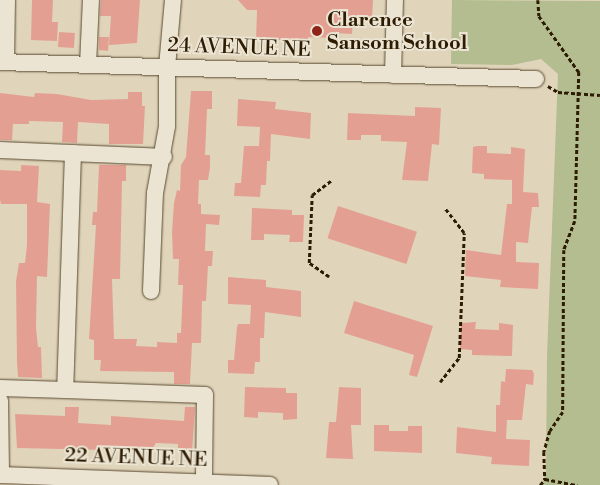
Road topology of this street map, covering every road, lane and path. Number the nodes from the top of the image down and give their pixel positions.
1 (7, 0) edge
2 (91, 0) edge
3 (173, 0) edge
4 (395, 0) edge
5 (538, 0) edge
6 (3, 62) edge
7 (88, 65) junction
8 (167, 67) junction
9 (393, 75) junction
10 (536, 79) joint
11 (579, 93) junction
12 (600, 95) edge
13 (0, 150) edge
14 (72, 153) junction
15 (164, 156) junction
16 (332, 180) dead end
17 (445, 209) dead end
18 (329, 277) dead end
19 (151, 291) dead end
20 (440, 382) dead end
21 (0, 388) edge
22 (65, 390) junction
23 (0, 401) edge
24 (1, 475) edge
25 (545, 479) junction
26 (204, 482) junction
27 (261, 485) edge
28 (270, 485) edge
29 (540, 485) edge
30 (577, 485) edge

1 - 6 street
2 - 7 street
3 - 8 street
4 - 9 street
5 - 11 path
6 - 7 street, 24 AVENUE NE
7 - 8 street, 24 AVENUE NE
8 - 9 street, 24 AVENUE NE
8 - 15 street
9 - 10 street, 24 AVENUE NE
10 - 11 path
11 - 12 path
11 - 25 path
13 - 14 street
14 - 15 street
14 - 22 street
15 - 19 street
16 - 18 path
17 - 20 path
21 - 22 street
22 - 26 street
23 - 24 street
24 - 26 street, 22 AVENUE NE
25 - 29 path
25 - 30 path
26 - 27 street, 22 AVENUE NE
27 - 28 street, 22 AVENUE NE

